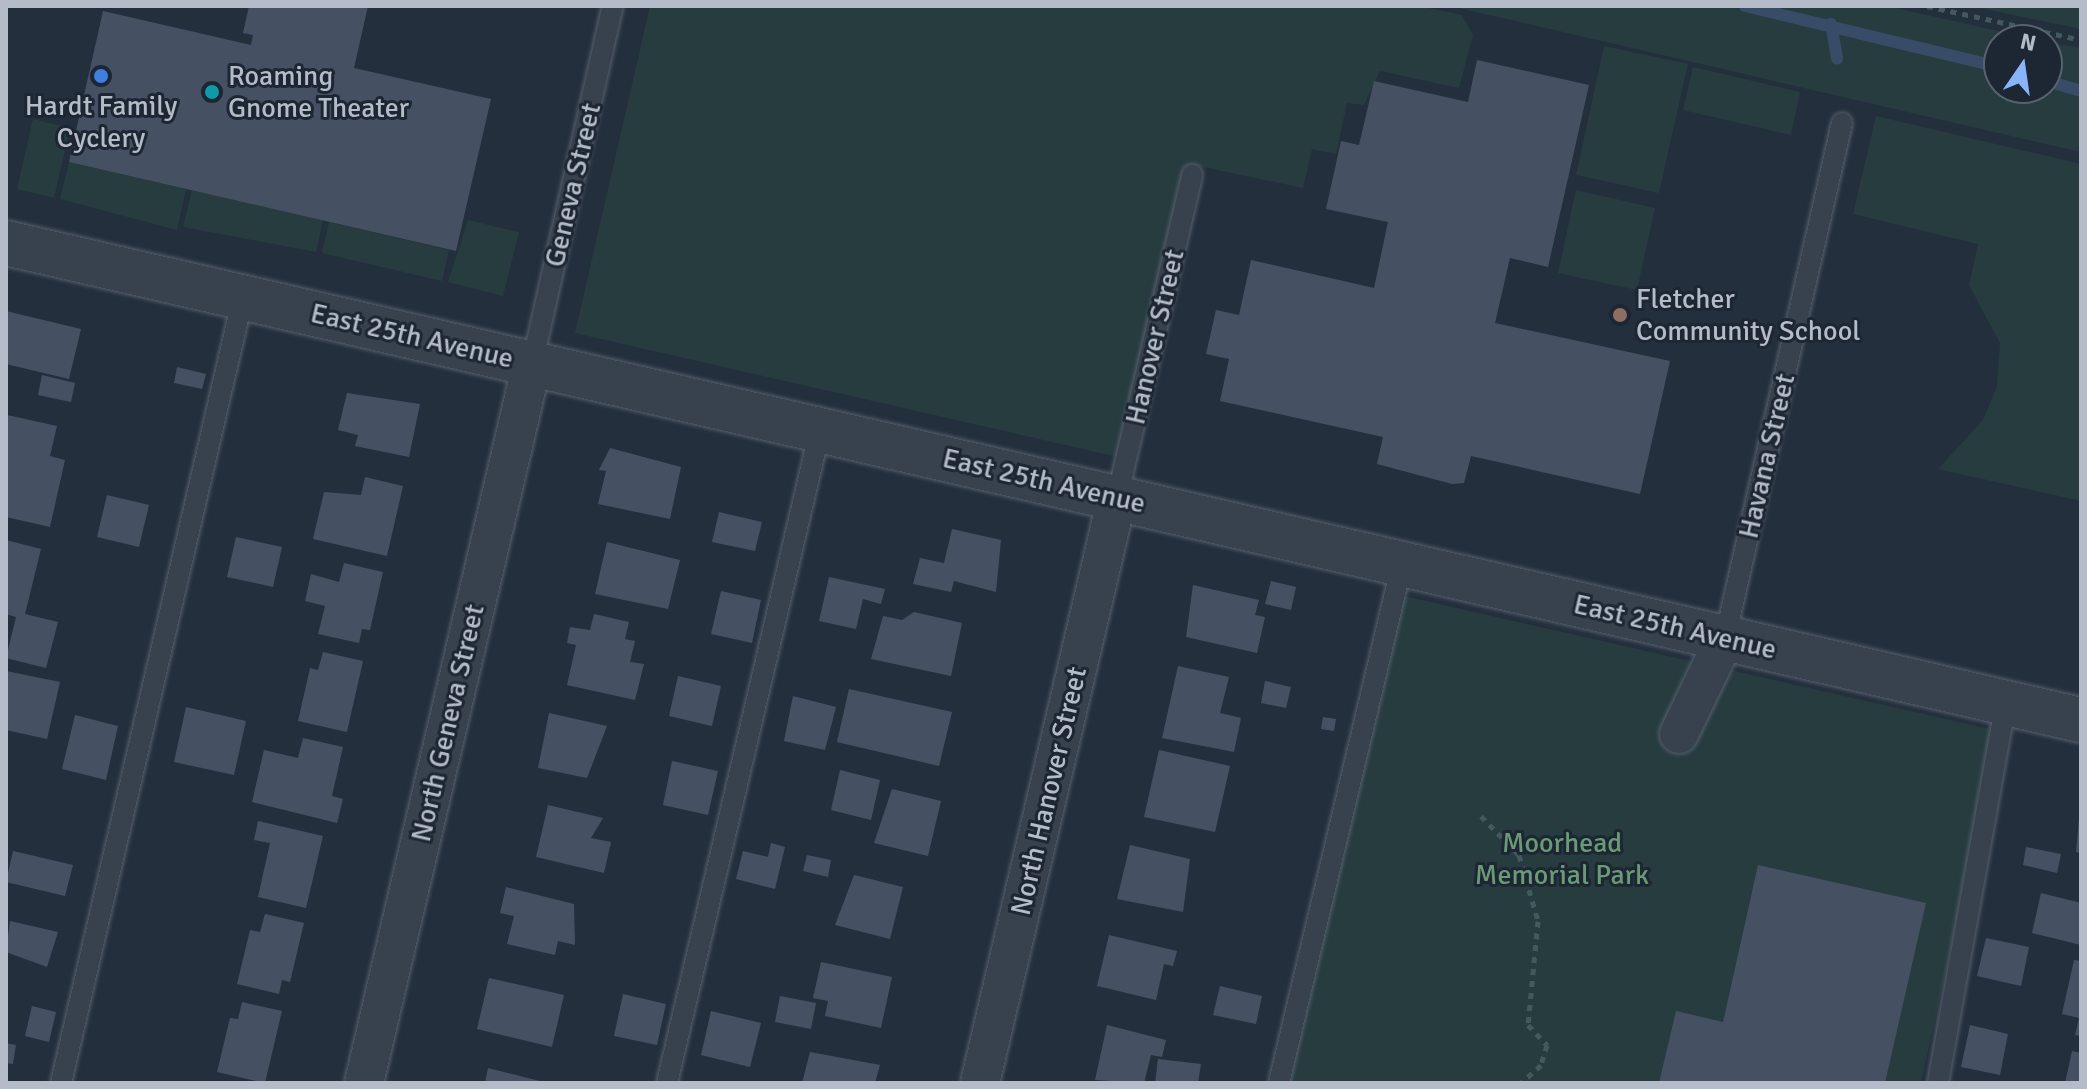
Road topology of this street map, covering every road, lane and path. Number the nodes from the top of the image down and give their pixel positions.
1 (613, 6) edge
2 (1927, 6) edge
3 (2081, 40) edge
4 (1842, 123) dead end
5 (1192, 175) dead end
6 (6, 243) edge
7 (243, 297) junction
8 (532, 364) junction
9 (820, 430) junction
10 (1117, 498) junction
11 (1402, 564) junction
12 (1725, 638) junction
13 (2006, 703) junction
14 (2081, 720) edge
15 (1679, 734) dead end
16 (1481, 816) dead end
17 (61, 1083) edge
18 (364, 1083) edge
19 (667, 1083) edge
20 (980, 1083) edge
21 (1279, 1083) edge
22 (1521, 1083) edge
23 (1938, 1083) edge

1 - 8 lane, Geneva Street
2 - 3 path
4 - 12 lane, Havana Street
5 - 10 lane, Hanover Street
6 - 7 street, East 25th Avenue
7 - 8 street, East 25th Avenue
7 - 17 lane
8 - 9 street, East 25th Avenue
8 - 18 street, North Geneva Street
9 - 10 street, East 25th Avenue
9 - 19 lane
10 - 11 street, East 25th Avenue
10 - 20 street, North Hanover Street
11 - 12 street, East 25th Avenue
11 - 21 lane
12 - 13 street, East 25th Avenue
12 - 15 street, Havana Street
13 - 14 street, East 25th Avenue
13 - 23 lane
16 - 22 path

